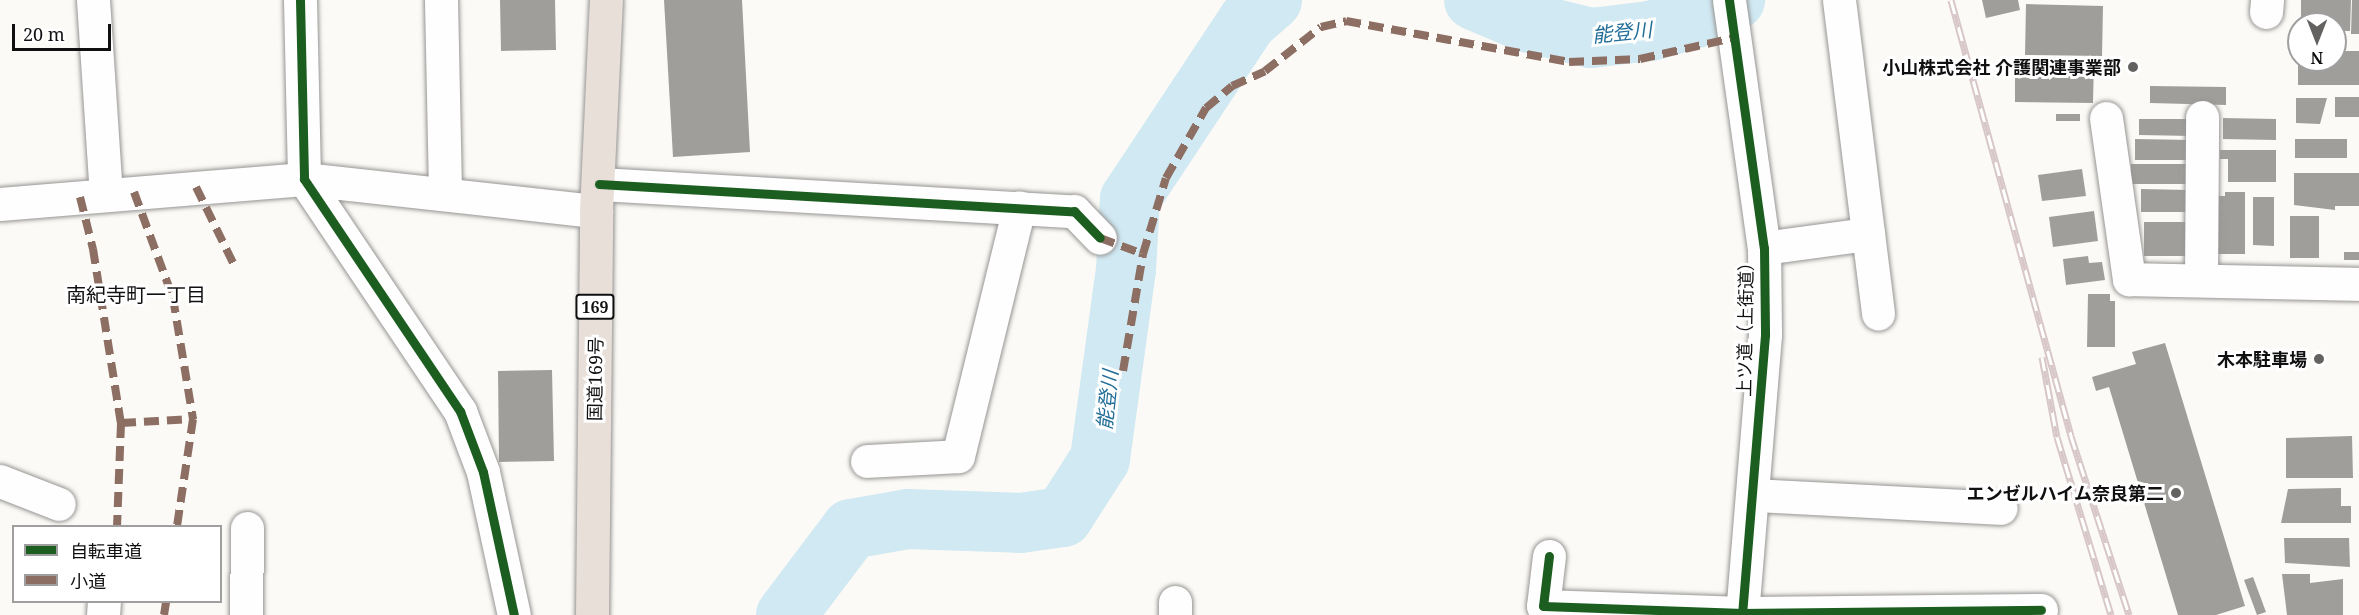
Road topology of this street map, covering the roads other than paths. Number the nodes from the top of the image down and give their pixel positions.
1 (93, 0) edge
2 (300, 0) edge
3 (441, 0) edge
4 (606, 0) edge
5 (1839, 0) edge
6 (1731, 20) edge
7 (2202, 117) dead end
8 (2106, 118) dead end
9 (304, 179) junction
10 (445, 193) junction
11 (106, 195) junction
12 (598, 197) junction
13 (0, 204) edge
14 (1019, 207) junction
15 (1868, 234) junction
16 (1100, 238) dead end
17 (1764, 248) junction
18 (2201, 280) junction
19 (2359, 284) edge
20 (1878, 314) dead end
21 (867, 461) dead end
22 (0, 481) edge
23 (1754, 495) junction
24 (59, 504) dead end
25 (2001, 508) dead end
26 (247, 528) dead end
27 (1549, 556) dead end
28 (2041, 610) dead end
29 (1743, 614) edge
30 (246, 615) edge
31 (514, 615) edge
32 (592, 615) edge

1 - 11 street
2 - 9 street
3 - 10 street
4 - 12 highway, 国道169号 / 169
5 - 15 street
6 - 17 street, 上ツ道（上街道）
7 - 18 street
8 - 18 street
9 - 10 street
9 - 11 street
9 - 31 street
10 - 12 street
11 - 13 street
12 - 14 street
12 - 32 highway, 国道169号 / 169
14 - 16 street
14 - 21 street
15 - 17 street
15 - 20 street
17 - 23 street, 上ツ道（上街道）
18 - 19 street
22 - 24 street
23 - 25 street
23 - 29 street, 上ツ道（上街道）
26 - 30 street
27 - 29 street
28 - 29 street

